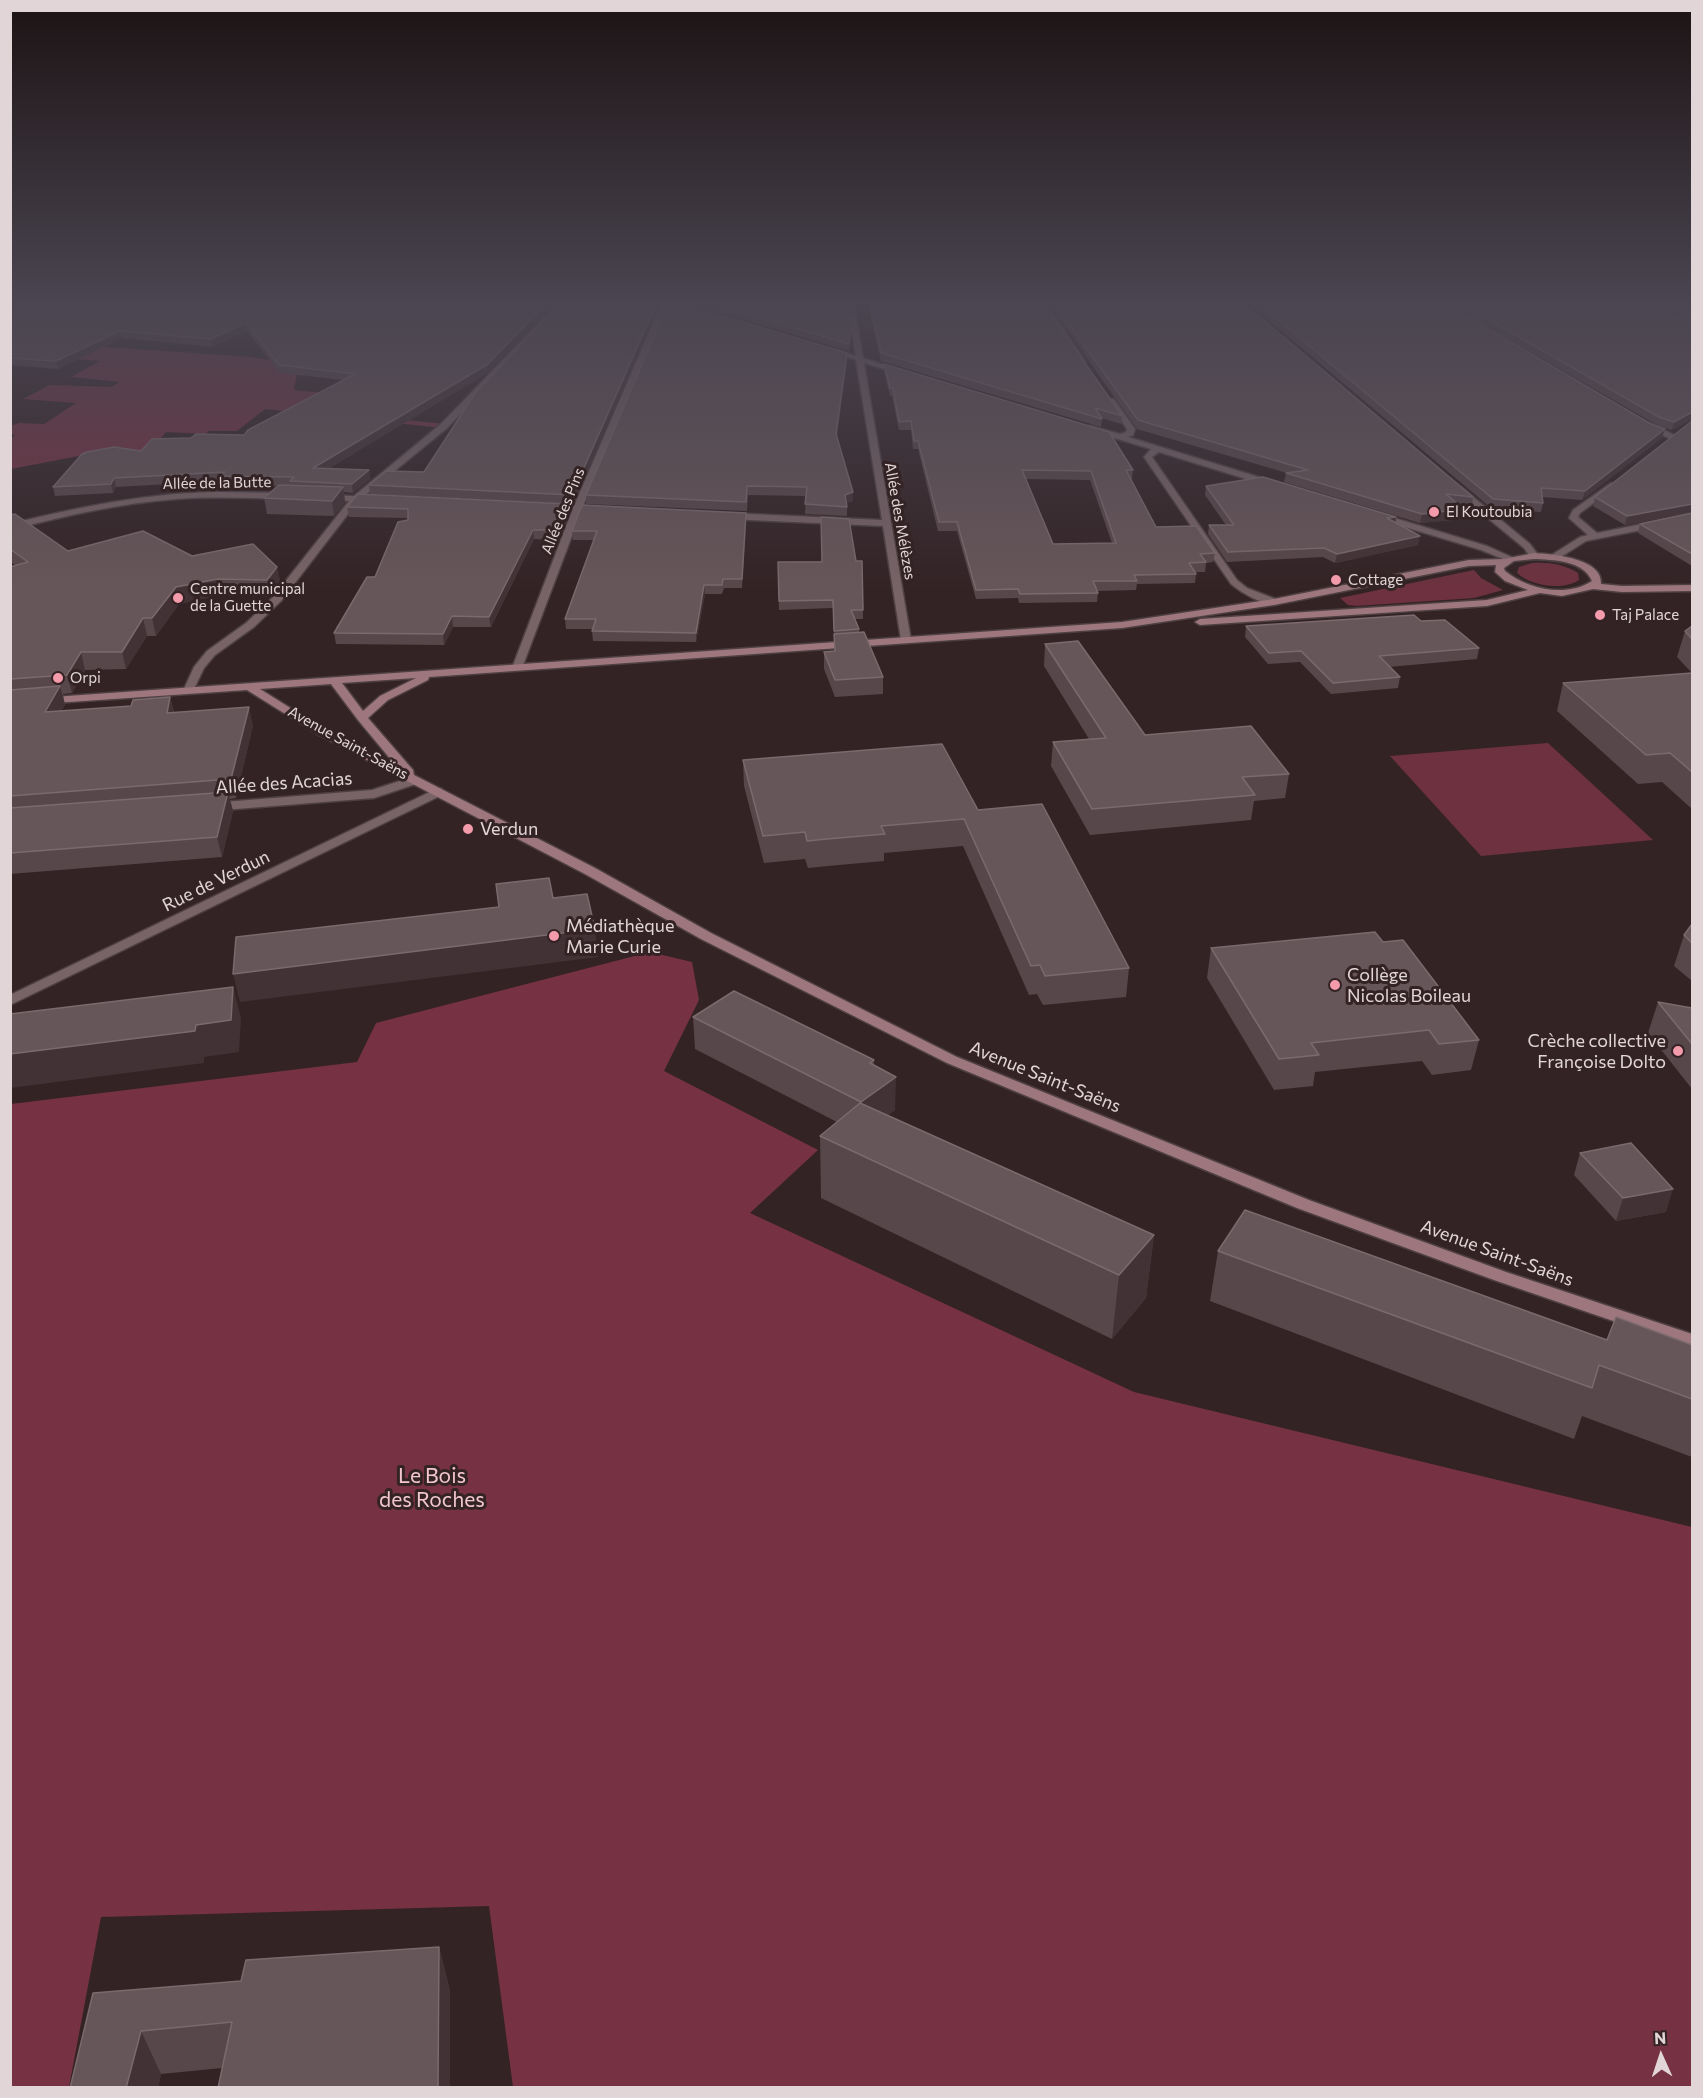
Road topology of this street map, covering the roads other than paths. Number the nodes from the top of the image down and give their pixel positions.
1 (471, 398) edge
2 (625, 398) edge
3 (865, 398) edge
4 (1109, 398) edge
5 (1643, 423) edge
6 (1084, 426) edge
7 (1121, 437) junction
8 (1665, 444) edge
9 (1158, 449) junction
10 (1621, 478) edge
11 (1447, 479) edge
12 (1279, 486) edge
13 (299, 496) edge
14 (310, 497) edge
15 (356, 498) junction
16 (388, 500) edge
17 (541, 507) edge
18 (578, 509) junction
19 (608, 510) edge
20 (1370, 514) edge
21 (715, 515) edge
22 (1692, 517) edge
23 (886, 523) junction
24 (10, 527) edge
25 (1595, 536) junction
26 (1570, 548) junction
27 (1534, 556) junction
28 (1552, 558) junction
29 (1507, 561) junction
30 (1583, 566) junction
31 (1692, 582) edge
32 (1595, 583) junction
33 (1692, 588) edge
34 (1541, 590) junction
35 (1274, 602) junction
36 (1122, 626) junction
37 (906, 640) junction
38 (517, 668) junction
39 (437, 673) junction
40 (335, 681) junction
41 (250, 687) junction
42 (188, 691) junction
43 (10, 703) edge
44 (362, 718) junction
45 (415, 780) junction
46 (438, 792) junction
47 (198, 808) edge
48 (10, 1001) edge
49 (1692, 1341) edge

1 - 15 street
2 - 18 street, Allée des Pins
3 - 23 street, Allée des Mélèzes
4 - 7 street
5 - 8 street
6 - 7 street
7 - 9 street
9 - 12 street
9 - 35 street
10 - 25 street
11 - 27 street
13 - 24 street, Allée de la Butte
14 - 15 street
15 - 16 street
15 - 42 street
17 - 18 street
18 - 19 street
18 - 38 street, Allée des Pins
20 - 29 street
21 - 23 street
22 - 25 street
23 - 37 street, Allée des Mélèzes
25 - 26 street
26 - 28 street
26 - 30 street
27 - 28 main road
27 - 29 main road
28 - 30 main road
29 - 34 main road
29 - 35 main road
30 - 32 main road
31 - 32 main road
32 - 33 main road
32 - 34 main road
34 - 36 main road
35 - 36 main road
36 - 37 main road
37 - 38 main road
38 - 39 main road
39 - 40 main road
39 - 44 main road, Avenue Saint-Saëns
40 - 41 main road
40 - 44 main road, Avenue Saint-Saëns
41 - 42 main road
41 - 45 main road, Avenue Saint-Saëns
42 - 43 main road
44 - 45 main road, Avenue Saint-Saëns
45 - 46 main road, Avenue Saint-Saëns
45 - 47 street, Allée des Acacias
46 - 48 street, Rue de Verdun
46 - 49 main road, Avenue Saint-Saëns

